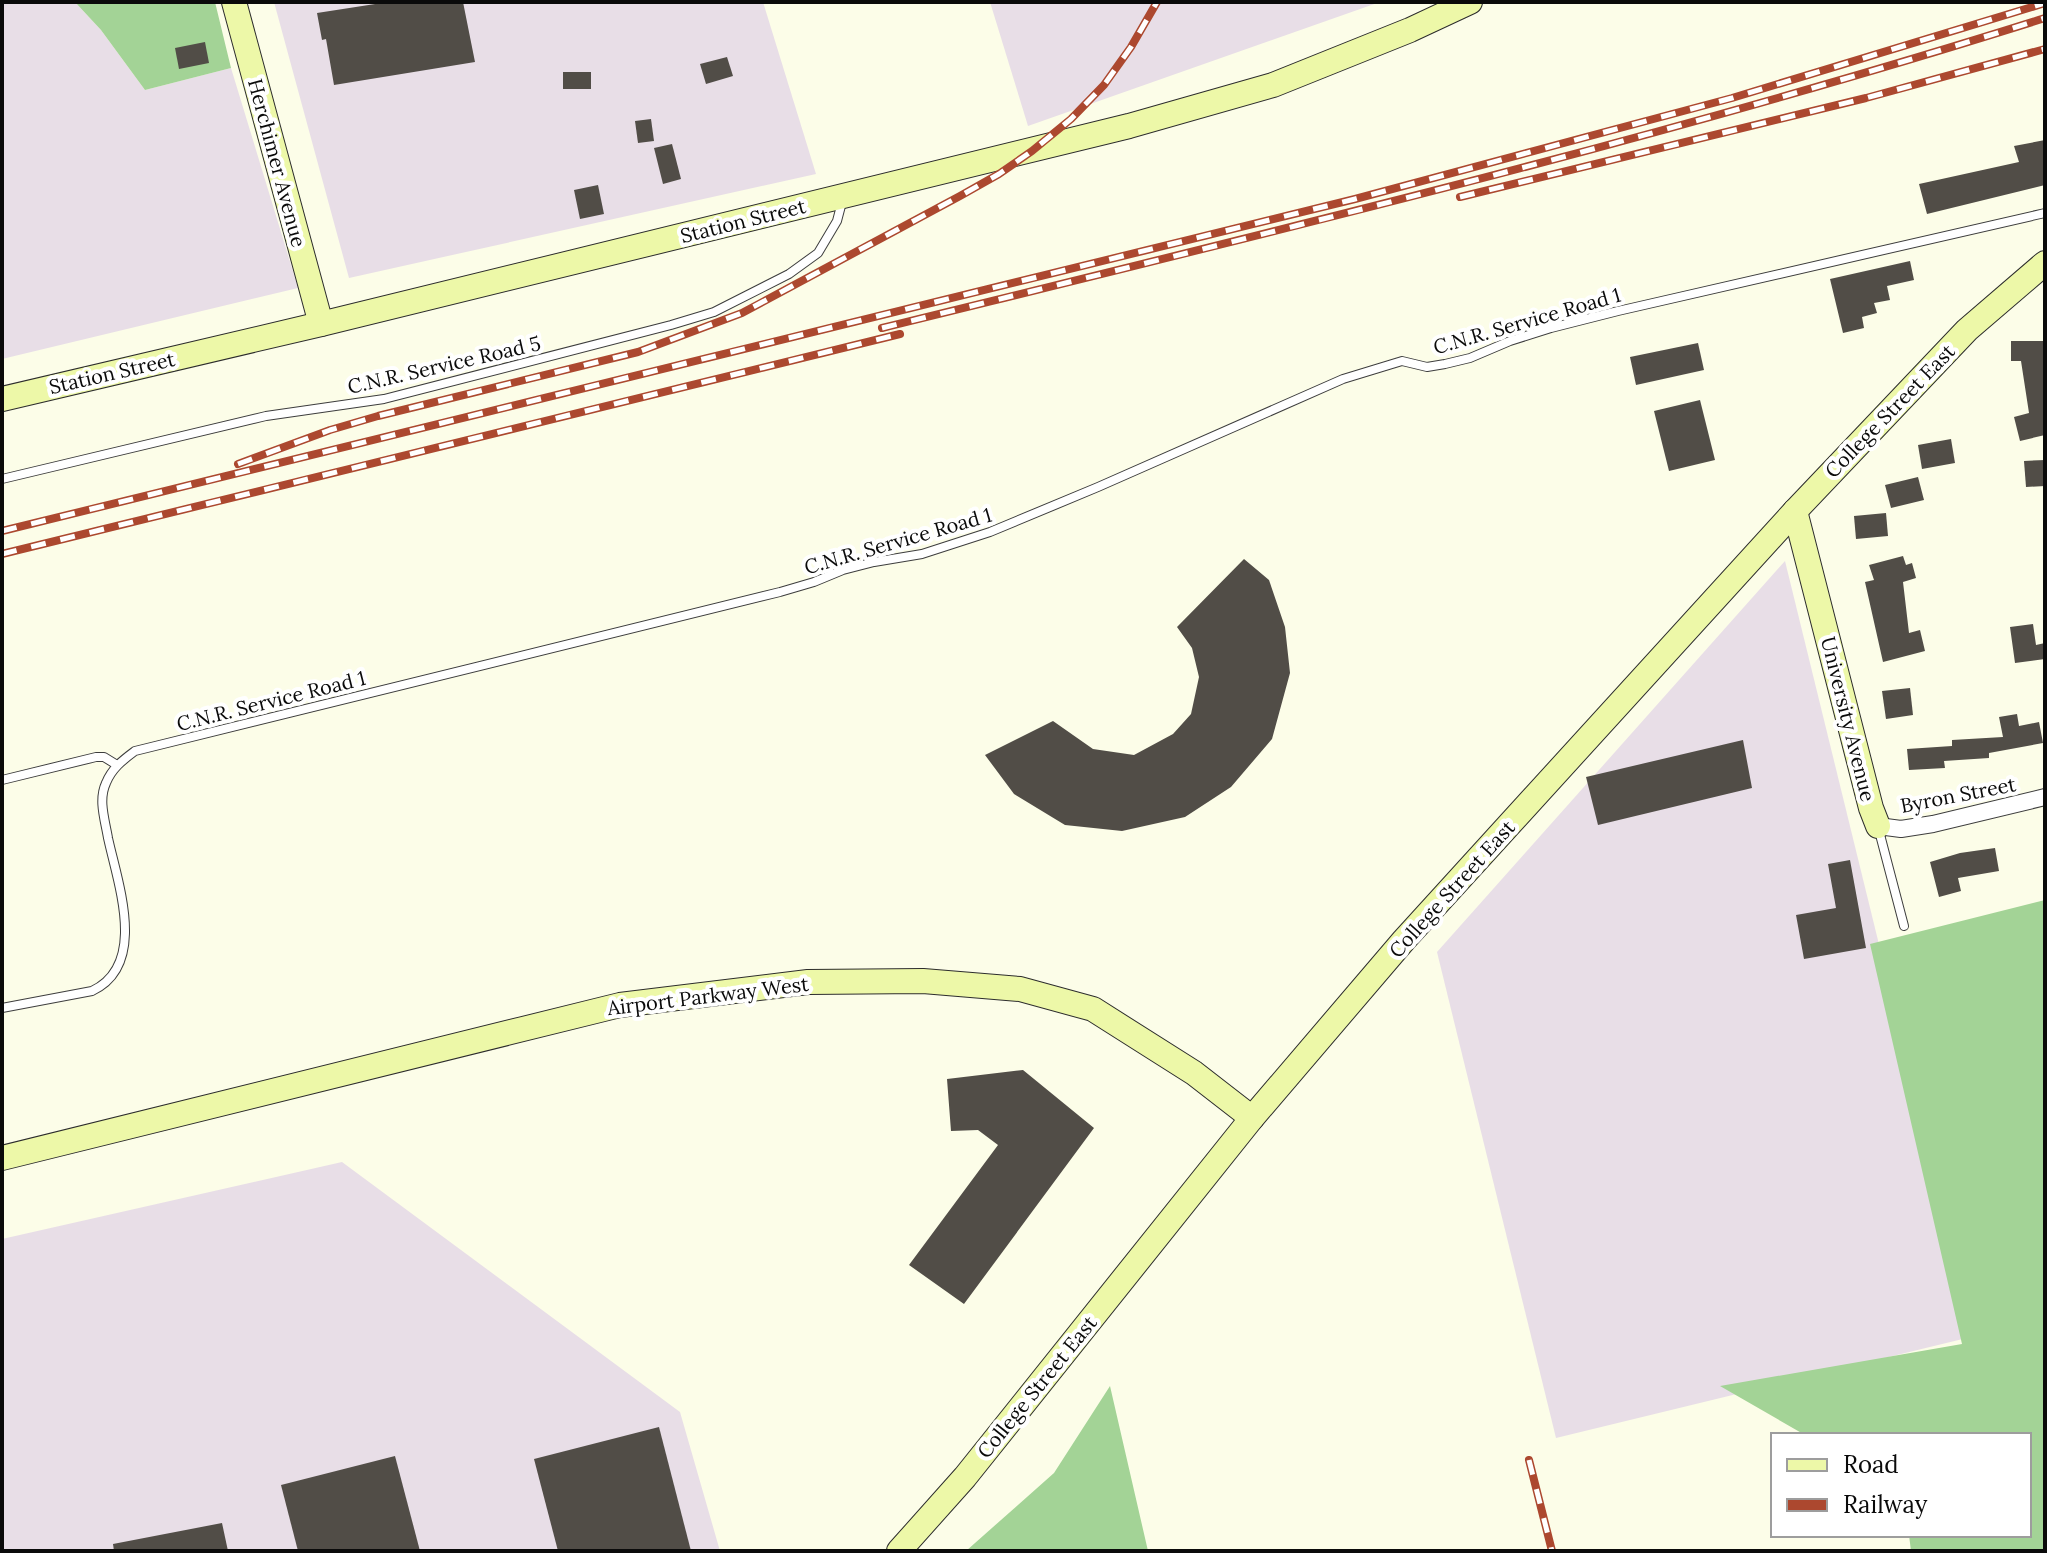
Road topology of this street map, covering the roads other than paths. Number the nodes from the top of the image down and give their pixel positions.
1 (234, 2) edge
2 (1470, 2) edge
3 (843, 197) junction
4 (2045, 213) edge
5 (2045, 263) edge
6 (321, 324) junction
7 (2, 399) edge
8 (2, 479) edge
9 (1795, 511) junction
10 (117, 765) junction
11 (2, 780) edge
12 (2045, 797) edge
13 (1878, 826) junction
14 (1904, 926) dead end
15 (2, 1008) edge
16 (1252, 1118) junction
17 (2, 1158) edge
18 (899, 1551) edge

1 - 6 street, Herchimer Avenue
2 - 3 street, Station Street
3 - 6 street, Station Street
3 - 8 lane, C.N.R. Service Road 5
4 - 10 lane, C.N.R. Service Road 1
5 - 9 street, College Street East
6 - 7 street, Station Street
9 - 13 street, University Avenue
9 - 16 street, College Street East
10 - 11 lane
10 - 15 lane
12 - 13 street, Byron Street
13 - 14 lane, University Avenue
16 - 17 street, Airport Parkway West
16 - 18 street, College Street East

